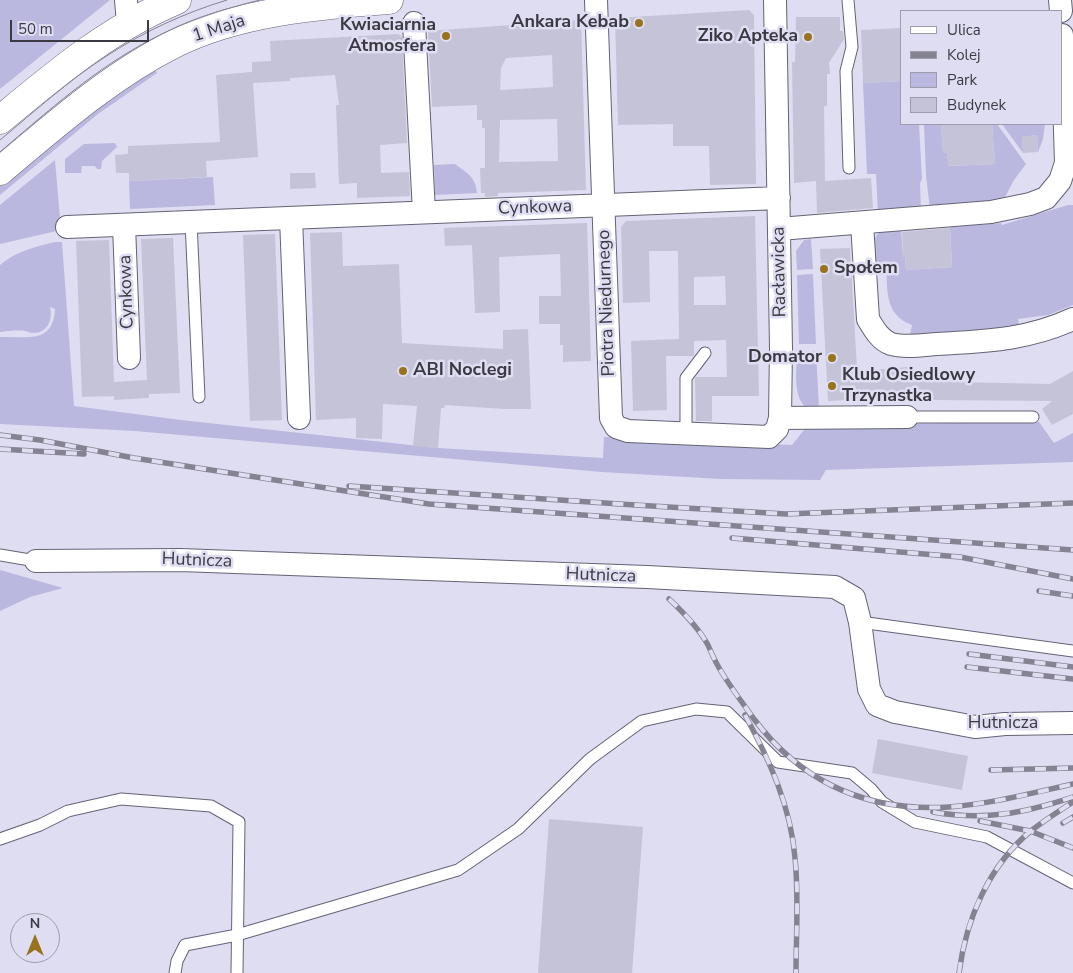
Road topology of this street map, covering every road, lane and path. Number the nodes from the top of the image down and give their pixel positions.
1 (177, 0) edge
2 (389, 0) edge
3 (596, 0) edge
4 (775, 0) edge
5 (848, 0) edge
6 (127, 12) edge
7 (414, 24) dead end
8 (1063, 48) edge
9 (0, 120) edge
10 (1069, 124) edge
11 (849, 168) dead end
12 (0, 171) edge
13 (779, 198) junction
14 (604, 205) junction
15 (424, 212) junction
16 (291, 218) junction
17 (190, 222) junction
18 (862, 223) junction
19 (124, 225) junction
20 (67, 227) dead end
21 (779, 229) junction
22 (1073, 319) edge
23 (705, 353) dead end
24 (129, 358) dead end
25 (199, 397) dead end
26 (1033, 416) dead end
27 (299, 418) dead end
28 (780, 418) junction
29 (906, 418) joint
30 (686, 434) junction
31 (0, 555) edge
32 (36, 561) joint
33 (860, 622) junction
34 (1073, 651) edge
35 (1073, 723) edge
36 (0, 839) edge
37 (1073, 883) edge
38 (237, 935) junction
39 (175, 973) edge
40 (237, 973) edge

1 - 6 street
2 - 12 street, 1 Maja
3 - 14 street, Piotra Niedurnego
4 - 13 street, Racławicka
5 - 11 lane
6 - 9 street
7 - 15 street
8 - 10 street
10 - 18 street
13 - 14 street, Cynkowa
13 - 21 street, Racławicka
14 - 15 street, Cynkowa
14 - 30 street, Piotra Niedurnego
15 - 16 street, Cynkowa
16 - 17 street, Cynkowa
16 - 27 street
17 - 19 street, Cynkowa
17 - 25 lane
18 - 21 street
18 - 22 street
19 - 20 street, Cynkowa
19 - 24 street, Cynkowa
21 - 28 street, Racławicka
23 - 30 lane
26 - 29 lane
28 - 29 street
28 - 30 street, Piotra Niedurnego
31 - 32 lane
32 - 33 street, Hutnicza
33 - 34 lane
33 - 35 street, Hutnicza
36 - 38 lane
37 - 38 lane
38 - 39 lane
38 - 40 lane

